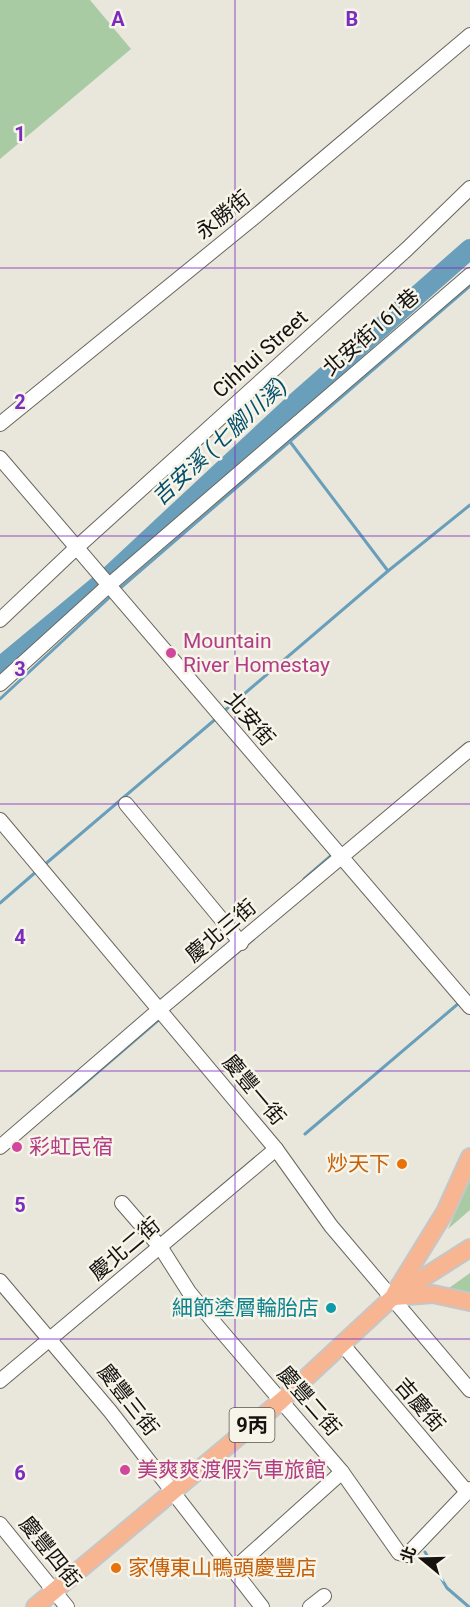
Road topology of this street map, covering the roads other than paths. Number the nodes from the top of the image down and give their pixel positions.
1 (470, 35) edge
2 (470, 188) edge
3 (470, 275) edge
4 (0, 424) edge
5 (0, 458) edge
6 (79, 553) junction
7 (104, 582) junction
8 (0, 620) edge
9 (0, 684) edge
10 (470, 749) edge
11 (126, 804) dead end
12 (0, 820) edge
13 (340, 857) junction
14 (241, 943) junction
15 (470, 1007) edge
16 (160, 1009) junction
17 (0, 1147) edge
18 (276, 1149) junction
19 (470, 1158) edge
20 (122, 1203) dead end
21 (161, 1248) junction
22 (470, 1248) edge
23 (0, 1281) edge
24 (393, 1297) junction
25 (470, 1302) edge
26 (50, 1338) junction
27 (342, 1346) junction
28 (0, 1381) edge
29 (470, 1390) edge
30 (281, 1401) junction
31 (342, 1472) junction
32 (172, 1491) junction
33 (469, 1491) edge
34 (0, 1524) edge
35 (234, 1569) junction
36 (53, 1592) junction
37 (324, 1596) dead end
38 (35, 1607) edge
39 (67, 1607) edge
40 (262, 1607) edge
41 (310, 1607) edge

1 - 4 street, 永勝街
2 - 6 street, Cihhui Street
3 - 7 street, 北安街161巷
5 - 6 street, 北安街
6 - 7 street, 北安街
6 - 8 street, Cihhui Street
7 - 9 street, 北安街161巷
7 - 13 street, 北安街
10 - 13 street, 慶北三街
11 - 14 street
12 - 16 street, 慶豐一街
13 - 14 street, 慶北三街
13 - 15 street, 北安街
14 - 16 street, 慶北三街
16 - 17 street, 慶北三街
16 - 18 street, 慶豐一街
18 - 21 street, 慶北二街
18 - 24 street, 慶豐一街
19 - 24 main road
20 - 21 street, 慶豐二街
21 - 26 street, 慶北二街
21 - 30 street, 慶豐二街
22 - 24 main road, 9丙
23 - 26 street, 慶豐三街
24 - 25 main road
24 - 27 main road, 9丙
24 - 29 street, 慶豐一街
26 - 28 street, 慶北二街
26 - 32 street, 慶豐三街
27 - 30 main road, 9丙
27 - 33 street, 吉慶街
30 - 31 street, 慶豐二街
30 - 32 main road, 9丙
31 - 33 street, 慶豐二街
31 - 35 street
32 - 35 street, 慶豐三街
32 - 36 main road, 9丙
34 - 36 street, 慶豐四街
35 - 40 street, 慶豐三街
36 - 38 main road, 9丙
36 - 39 street, 慶豐四街
37 - 41 street

